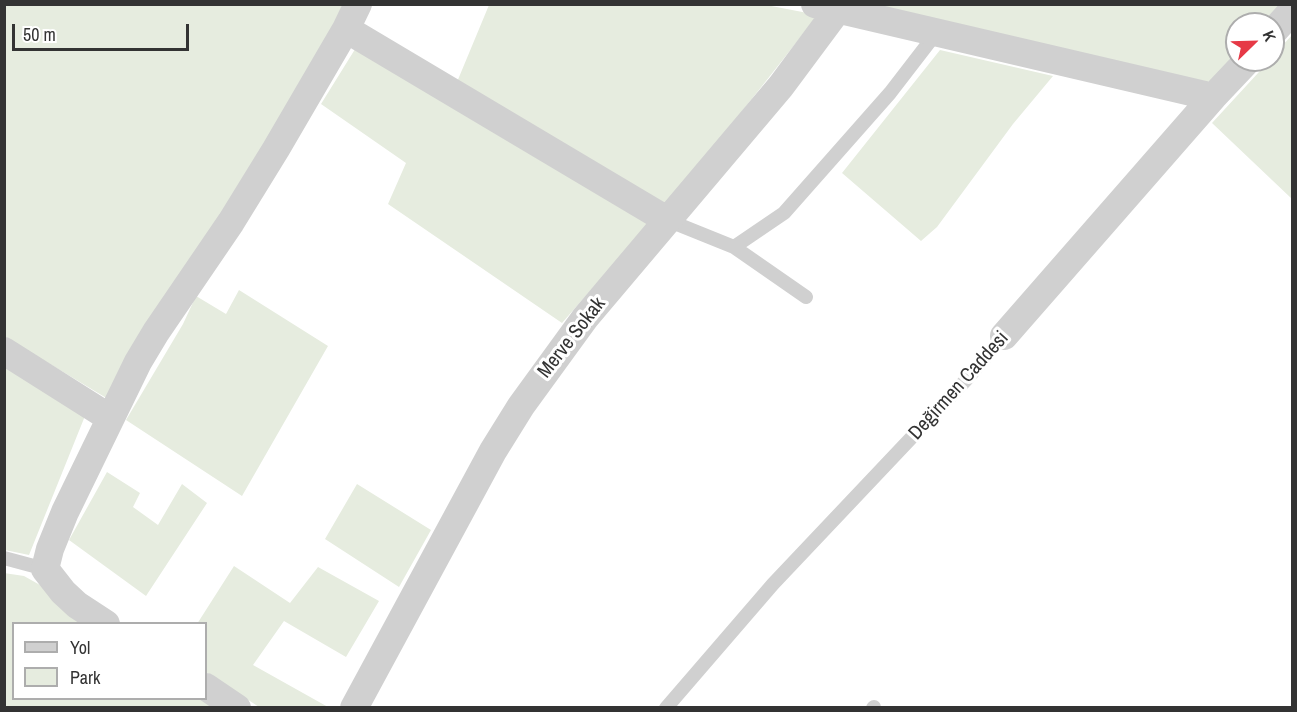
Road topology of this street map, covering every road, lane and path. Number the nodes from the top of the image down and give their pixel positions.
1 (832, 6) edge
2 (352, 17) edge
3 (937, 32) junction
4 (1237, 72) edge
5 (1213, 97) junction
6 (667, 220) junction
7 (734, 247) junction
8 (806, 297) dead end
9 (1004, 336) joint
10 (4, 351) edge
11 (110, 418) junction
12 (4, 558) edge
13 (45, 569) junction
14 (103, 622) edge
15 (207, 688) edge
16 (237, 708) edge
17 (354, 708) edge
18 (666, 708) edge

1 - 3 street
1 - 6 street, Merve Sokak
2 - 6 street
2 - 11 street
3 - 5 street
3 - 7 lane
4 - 5 street, Değirmen Caddesi
5 - 9 street, Değirmen Caddesi
6 - 7 lane
6 - 17 street, Merve Sokak
7 - 8 lane
9 - 18 lane, Değirmen Caddesi
10 - 11 street
11 - 13 street
12 - 13 lane
13 - 14 street
15 - 16 street

